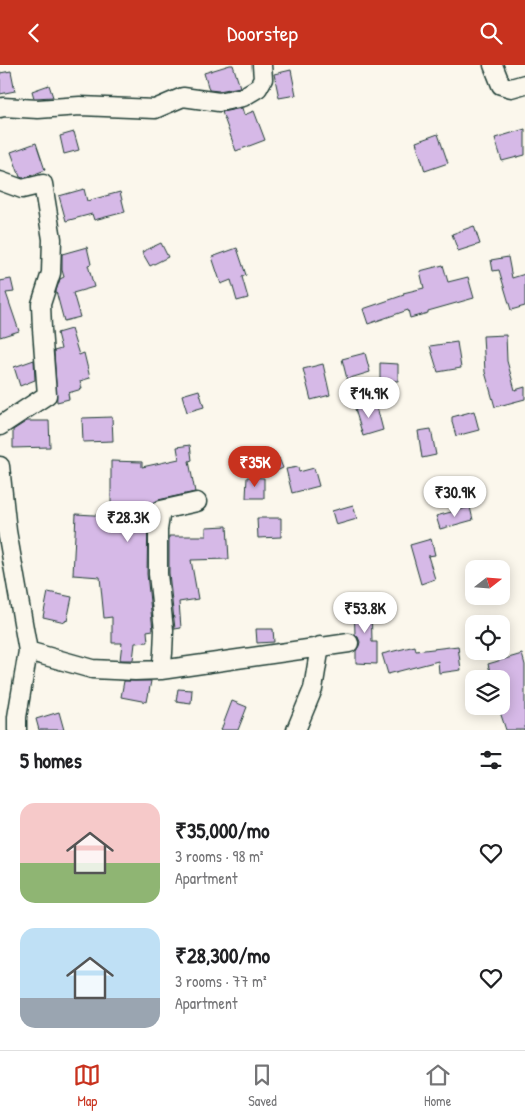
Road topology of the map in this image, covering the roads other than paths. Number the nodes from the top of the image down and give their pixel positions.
1 (262, 65) edge
2 (492, 65) edge
3 (525, 83) edge
4 (0, 108) edge
5 (0, 181) edge
6 (0, 413) edge
7 (20, 413) junction
8 (0, 427) edge
9 (0, 466) edge
10 (198, 502) dead end
11 (349, 643) dead end
12 (320, 646) junction
13 (28, 651) junction
14 (161, 670) junction
15 (17, 730) edge
16 (296, 730) edge

1 - 4 street
2 - 3 street
5 - 7 street
6 - 7 street
7 - 8 street
9 - 13 street
10 - 14 street
11 - 12 street
12 - 14 street
12 - 16 street
13 - 14 street
13 - 15 street

